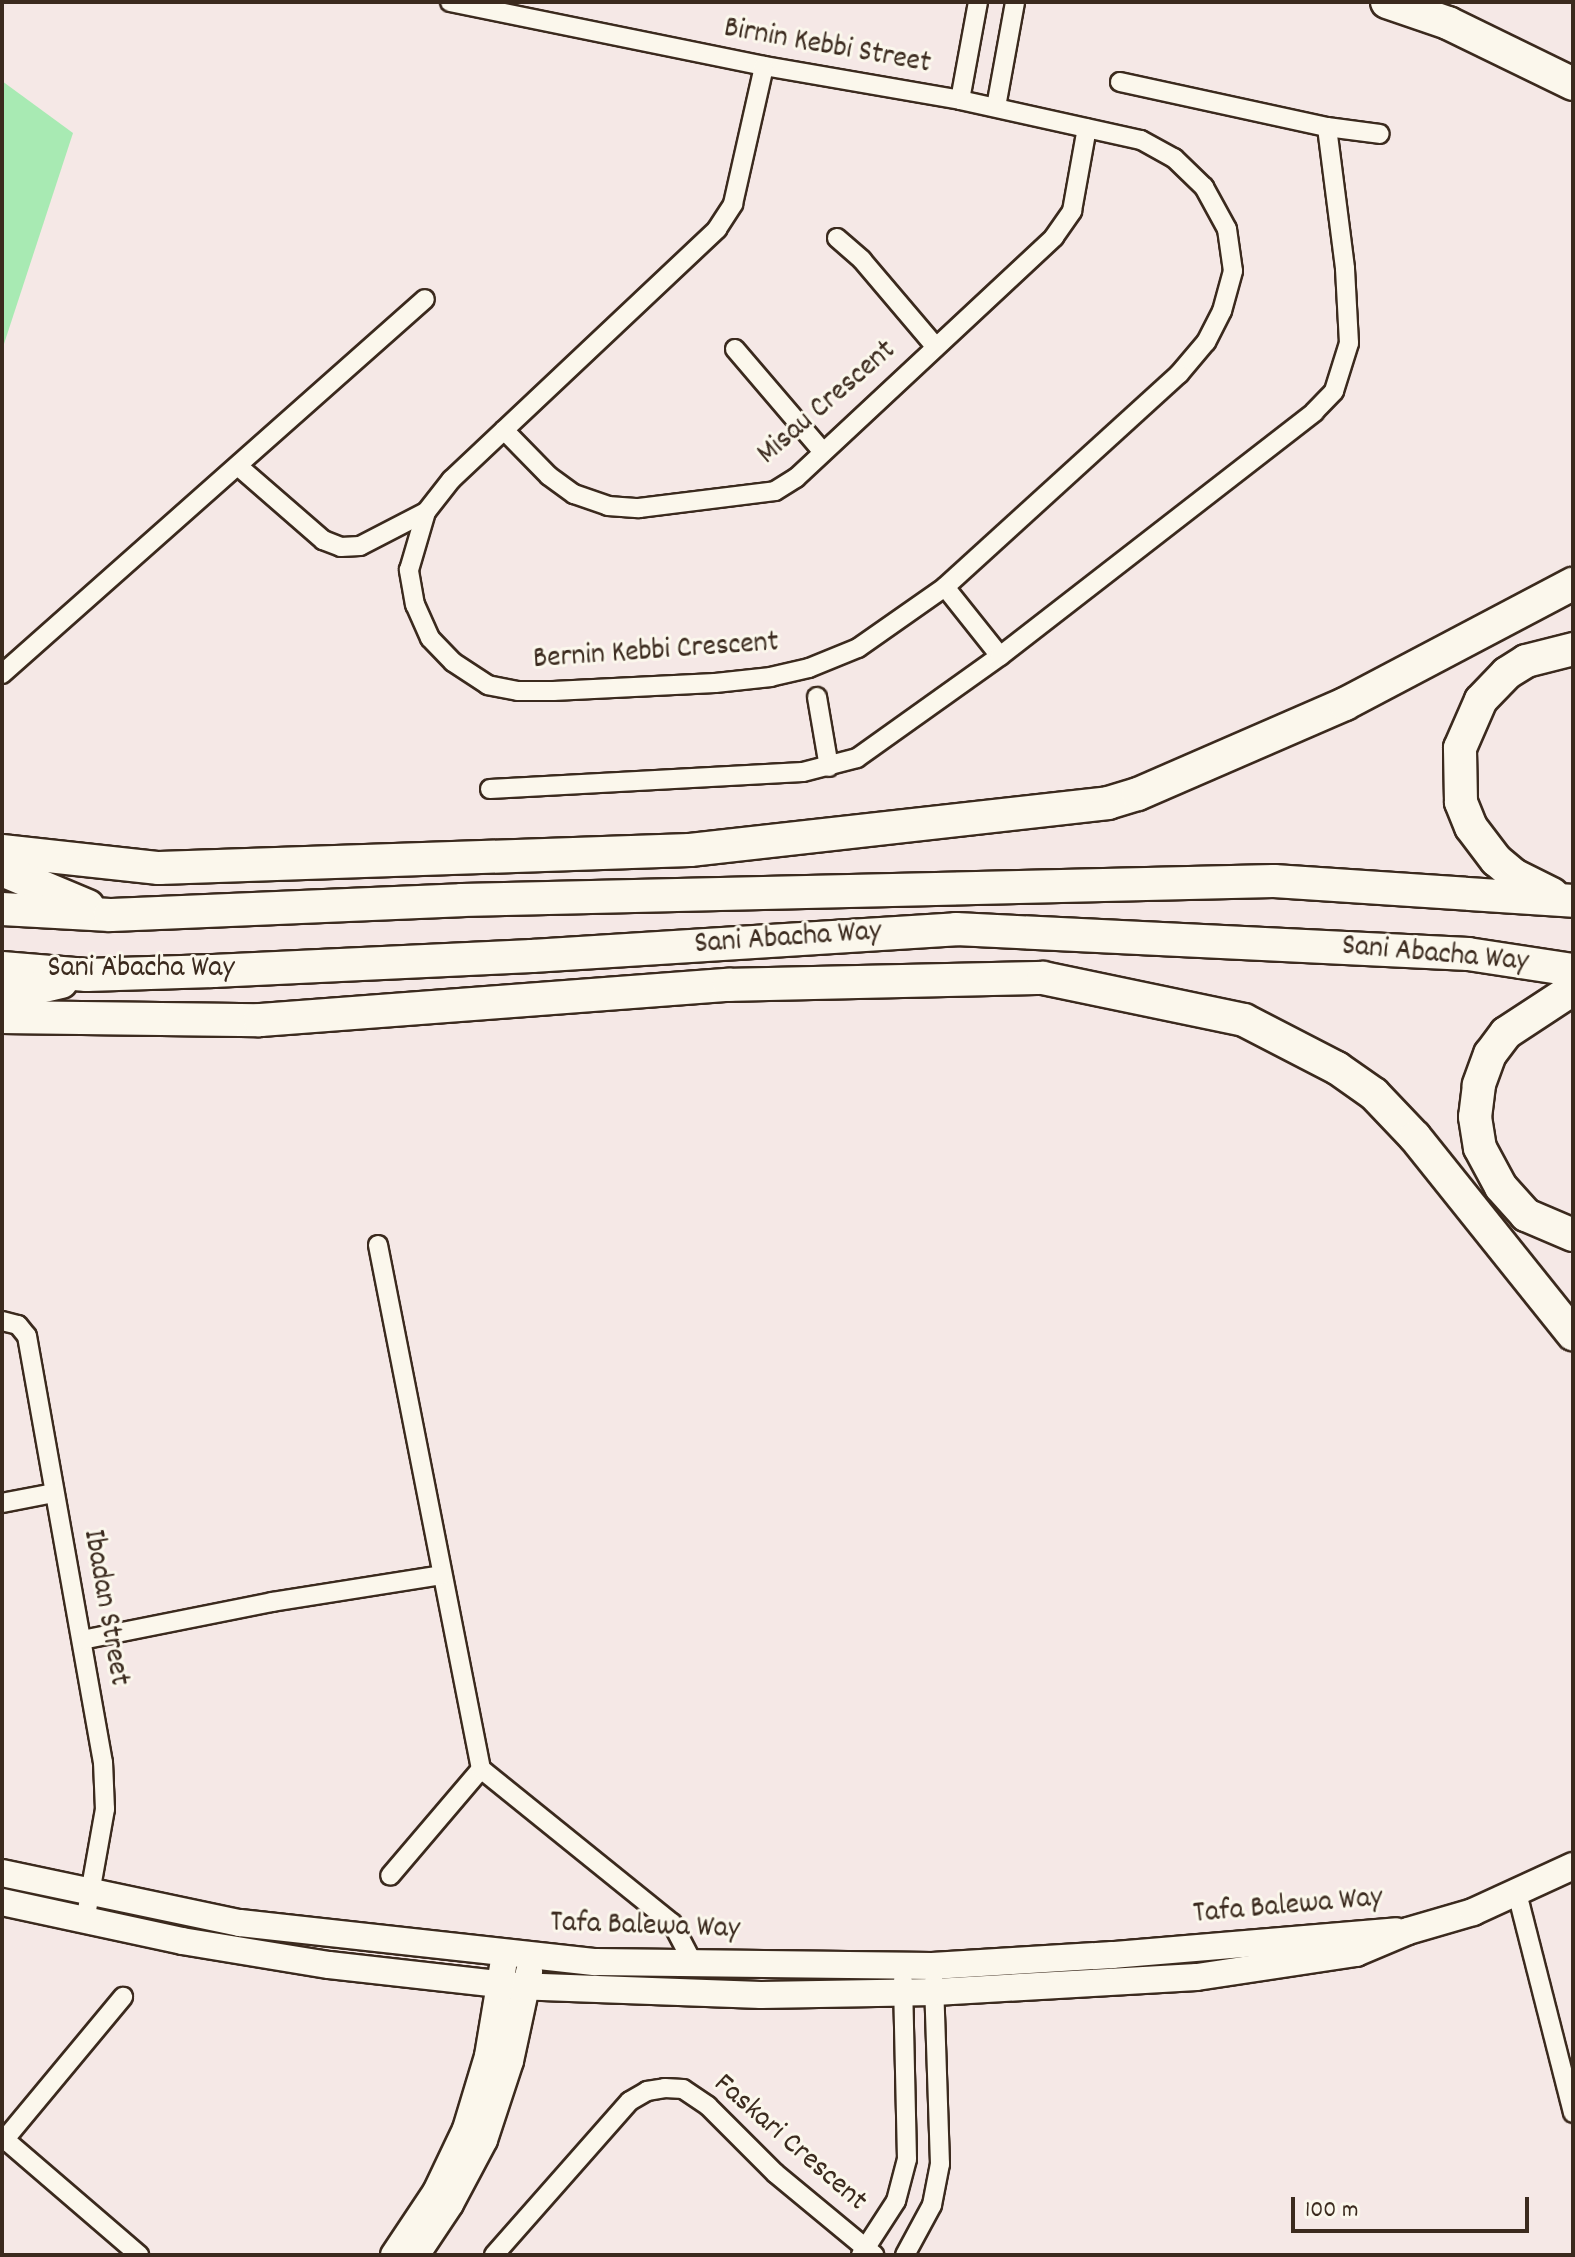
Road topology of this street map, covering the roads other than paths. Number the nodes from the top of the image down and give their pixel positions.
1 (450, 2) edge
2 (978, 2) edge
3 (1015, 2) edge
4 (1387, 2) edge
5 (764, 66) junction
6 (1120, 82) dead end
7 (1573, 84) edge
8 (960, 100) junction
9 (996, 107) junction
10 (1327, 127) junction
11 (1087, 128) junction
12 (1380, 134) dead end
13 (837, 238) dead end
14 (425, 299) dead end
15 (935, 346) junction
16 (735, 349) dead end
17 (504, 430) junction
18 (823, 452) junction
19 (238, 466) junction
20 (426, 512) junction
21 (1573, 584) edge
22 (945, 587) junction
23 (1573, 649) edge
24 (1000, 656) junction
25 (2, 674) edge
26 (817, 697) dead end
27 (829, 767) junction
28 (490, 789) dead end
29 (690, 850) junction
30 (2, 851) edge
31 (2, 870) edge
32 (462, 900) junction
33 (1570, 901) edge
34 (2, 909) edge
35 (110, 915) junction
36 (532, 956) junction
37 (2, 968) edge
38 (1573, 970) edge
39 (87, 975) junction
40 (729, 985) junction
41 (1573, 989) edge
42 (2, 996) edge
43 (2, 1017) edge
44 (1573, 1235) edge
45 (378, 1245) dead end
46 (2, 1321) edge
47 (1573, 1334) edge
48 (54, 1493) junction
49 (2, 1503) edge
50 (442, 1575) junction
51 (82, 1640) junction
52 (481, 1769) junction
53 (1573, 1866) edge
54 (2, 1873) edge
55 (390, 1876) dead end
56 (91, 1892) junction
57 (1517, 1893) junction
58 (2, 1902) edge
59 (85, 1921) junction
60 (1408, 1931) junction
61 (504, 1954) junction
62 (531, 1957) junction
63 (693, 1963) junction
64 (902, 1966) junction
65 (932, 1966) junction
66 (514, 1985) junction
67 (935, 1992) junction
68 (903, 1993) junction
69 (123, 1997) dead end
70 (905, 2100) junction
71 (940, 2101) junction
72 (1573, 2113) edge
73 (3, 2138) edge
74 (867, 2253) edge
75 (139, 2255) edge
76 (394, 2255) edge
77 (416, 2255) edge
78 (494, 2255) edge
79 (905, 2255) edge

1 - 5 street, Birnin Kebbi Street
2 - 8 street
3 - 9 street
4 - 7 highway
5 - 8 street, Birnin Kebbi Street
5 - 17 street, Bernin Kebbi Crescent
6 - 10 street
8 - 9 street, Bernin Kebbi Crescent
9 - 11 street, Bernin Kebbi Crescent
10 - 12 street
10 - 24 street
11 - 15 street, Misau Crescent
11 - 22 street, Bernin Kebbi Crescent
13 - 15 street
14 - 19 street
15 - 18 street, Misau Crescent
16 - 18 street
17 - 18 street, Misau Crescent
17 - 20 street, Bernin Kebbi Crescent
19 - 20 street
19 - 25 street
20 - 22 street, Bernin Kebbi Crescent
21 - 29 highway
22 - 24 street
23 - 33 highway
24 - 27 street
26 - 27 street
27 - 28 street
29 - 30 highway
29 - 32 highway
31 - 35 highway
32 - 33 highway, Sani Abacha Way
32 - 35 highway, Sani Abacha Way
34 - 35 highway, Sani Abacha Way
36 - 38 highway, Sani Abacha Way
36 - 39 highway, Sani Abacha Way
36 - 40 highway
37 - 39 highway, Sani Abacha Way
39 - 42 highway
40 - 43 highway
40 - 47 highway
41 - 44 highway
45 - 50 street
46 - 48 street, Ibadan Street
48 - 49 street
48 - 51 street, Ibadan Street
50 - 51 street
50 - 52 street
51 - 56 street, Ibadan Street
52 - 55 street
52 - 63 street
53 - 57 main road
54 - 56 main road, Tafa Balewa Way
56 - 59 street, Ibadan Street
56 - 61 main road, Tafa Balewa Way
57 - 60 main road
57 - 72 street
58 - 59 main road, Tafa Balewa Way
59 - 66 main road, Tafa Balewa Way
60 - 65 main road, Tafa Balewa Way
60 - 67 main road, Tafa Balewa Way
61 - 62 main road, Tafa Balewa Way
61 - 66 main road
62 - 63 main road, Tafa Balewa Way
62 - 66 main road
63 - 64 main road, Tafa Balewa Way
64 - 65 main road, Tafa Balewa Way
64 - 68 street
65 - 67 street
66 - 68 main road, Tafa Balewa Way
66 - 76 main road
66 - 77 main road
67 - 68 main road, Tafa Balewa Way
67 - 71 street
68 - 70 street
69 - 73 street
70 - 71 street
70 - 74 street
71 - 79 street
73 - 75 street
74 - 78 street, Faskari Crescent

